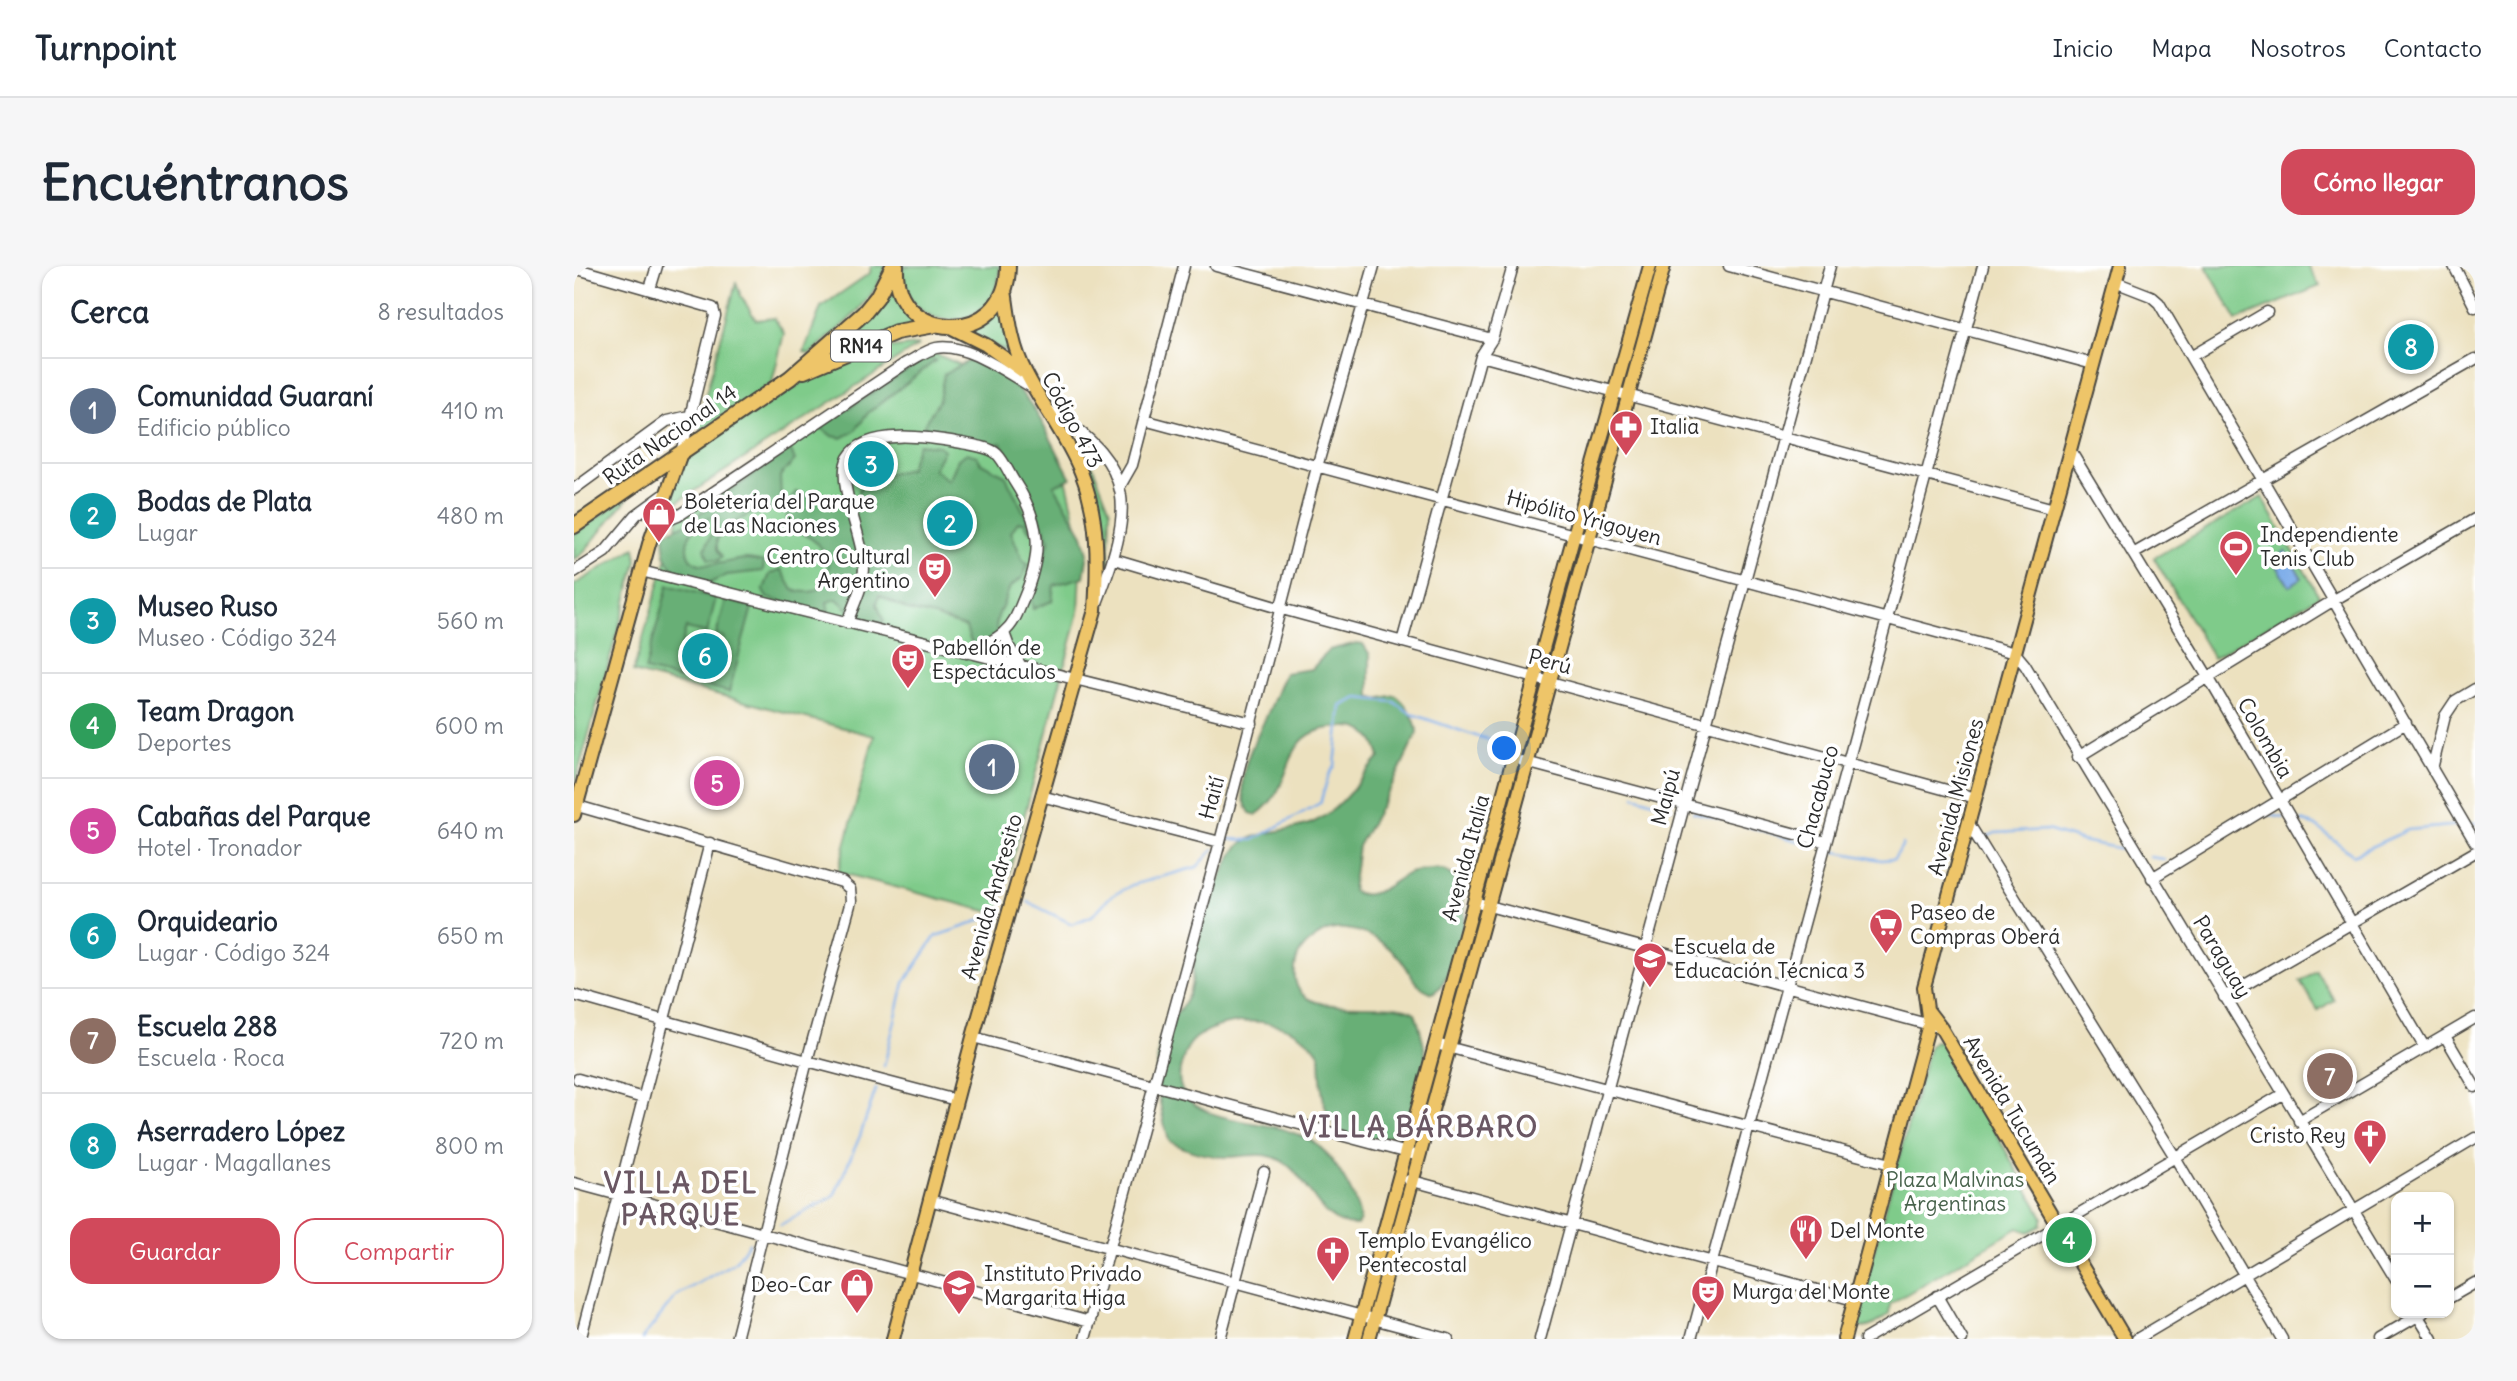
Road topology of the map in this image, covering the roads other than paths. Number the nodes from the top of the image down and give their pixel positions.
1 (657, 266) edge
2 (895, 266) edge
3 (1017, 266) edge
4 (1184, 266) edge
5 (1216, 266) edge
6 (1374, 266) edge
7 (1513, 266) edge
8 (1650, 266) edge
9 (1664, 266) edge
10 (1729, 266) edge
11 (1830, 266) edge
12 (1983, 266) edge
13 (2120, 266) edge
14 (2454, 266) edge
15 (574, 268) edge
16 (1007, 278) edge
17 (2115, 282) junction
18 (650, 289) junction
19 (1824, 291) junction
20 (1363, 306) junction
21 (2475, 307) edge
22 (2267, 312) dead end
23 (943, 326) junction
24 (1965, 329) junction
25 (1492, 339) junction
26 (1481, 356) junction
27 (2192, 356) junction
28 (2475, 359) edge
29 (2093, 364) junction
30 (1026, 373) junction
31 (790, 378) junction
32 (1036, 390) junction
33 (1621, 393) junction
34 (1049, 410) junction
35 (689, 416) junction
36 (1144, 420) junction
37 (1784, 437) junction
38 (2070, 450) junction
39 (681, 453) junction
40 (1317, 467) junction
41 (1926, 475) junction
42 (2263, 478) junction
43 (1120, 486) junction
44 (574, 489) edge
45 (665, 494) junction
46 (1441, 500) junction
47 (2054, 509) junction
48 (2475, 519) edge
49 (655, 525) junction
50 (574, 526) edge
51 (1581, 537) junction
52 (2133, 554) junction
53 (1114, 559) junction
54 (641, 571) junction
55 (574, 572) edge
56 (1745, 581) junction
57 (2334, 600) junction
58 (1282, 609) junction
59 (1095, 610) junction
60 (1887, 619) junction
61 (847, 623) junction
62 (1004, 633) junction
63 (1402, 642) junction
64 (967, 653) junction
65 (2015, 653) junction
66 (1021, 666) junction
67 (2208, 677) junction
68 (1074, 680) junction
69 (1542, 680) junction
70 (2475, 689) edge
71 (1252, 723) junction
72 (2406, 723) junction
73 (1706, 724) junction
74 (2078, 757) junction
75 (1513, 759) junction
76 (1527, 762) junction
77 (1848, 763) junction
78 (2432, 769) junction
79 (1041, 796) junction
80 (1976, 798) junction
81 (2280, 801) junction
82 (1685, 804) junction
83 (575, 808) edge
84 (1969, 824) junction
85 (1220, 842) junction
86 (1826, 842) junction
87 (2475, 842) edge
88 (710, 843) junction
89 (2475, 852) edge
90 (2152, 878) junction
91 (1481, 904) junction
92 (2352, 923) junction
93 (1646, 948) junction
94 (1787, 986) junction
95 (574, 995) edge
96 (2224, 997) junction
97 (1927, 1011) joint
98 (2475, 1018) edge
99 (663, 1021) junction
100 (1935, 1026) junction
101 (2445, 1036) junction
102 (973, 1037) junction
103 (1442, 1046) junction
104 (2425, 1048) junction
105 (807, 1061) junction
106 (578, 1079) dead end
107 (1153, 1086) junction
108 (2475, 1087) edge
109 (1608, 1088) junction
110 (2283, 1094) junction
111 (643, 1098) junction
112 (956, 1100) junction
113 (2299, 1121) junction
114 (1749, 1126) junction
115 (2475, 1139) edge
116 (1413, 1154) junction
117 (2175, 1157) junction
118 (1891, 1164) junction
119 (1265, 1172) dead end
120 (1399, 1178) junction
121 (1412, 1182) junction
122 (574, 1183) edge
123 (618, 1196) junction
124 (929, 1200) junction
125 (2354, 1212) junction
126 (1571, 1224) junction
127 (2058, 1226) junction
128 (763, 1234) junction
129 (1110, 1249) junction
130 (1712, 1262) junction
131 (2391, 1272) edge
132 (910, 1274) junction
133 (2245, 1276) junction
134 (1235, 1282) junction
135 (2475, 1283) edge
136 (2454, 1295) edge
137 (1937, 1296) junction
138 (1854, 1300) junction
139 (1368, 1318) junction
140 (2412, 1318) edge
141 (2421, 1318) edge
142 (1090, 1322) junction
143 (581, 1337) edge
144 (736, 1339) edge
145 (893, 1339) edge
146 (1085, 1339) edge
147 (1220, 1339) edge
148 (1356, 1339) edge
149 (1369, 1339) edge
150 (1448, 1339) edge
151 (1539, 1339) edge
152 (1691, 1339) edge
153 (1844, 1339) edge
154 (1865, 1339) edge
155 (1962, 1339) edge
156 (2124, 1339) edge
157 (2137, 1339) edge
158 (2282, 1339) edge
159 (2378, 1339) edge
160 (2432, 1339) edge

1 - 18 street
2 - 23 highway, RN14
2 - 31 highway, Ruta Nacional 14 / RN14
3 - 16 highway, RN14
4 - 36 street, Avenida Andresito
5 - 20 street
6 - 20 street, Haití
7 - 25 street
8 - 33 main road, Avenida Italia
9 - 33 main road, Avenida Italia
10 - 19 street
11 - 19 street, Maipú
12 - 24 street, Chacabuco
13 - 17 main road, Avenida Misiones
14 - 21 street
15 - 18 street
16 - 23 highway, RN14
16 - 30 main road, Código 473
17 - 27 street
17 - 29 main road, Avenida Misiones
18 - 35 street
19 - 24 street
19 - 37 street, Maipú
20 - 25 street
20 - 40 street, Haití
22 - 27 street
23 - 30 main road
23 - 31 highway, Ruta Nacional 14 / RN14
24 - 29 street
24 - 41 street, Chacabuco
25 - 26 street
26 - 33 street
26 - 46 street
27 - 42 street
28 - 42 street
29 - 38 main road, Avenida Misiones
30 - 32 main road, Código 473
31 - 39 highway, Ruta Nacional 14 / RN14
32 - 34 main road, Código 473
32 - 49 street
33 - 37 street
33 - 51 main road, Avenida Italia
34 - 43 street
34 - 59 main road, Código 473
35 - 39 street
35 - 44 street
36 - 40 street, Hipólito Yrigoyen
36 - 43 street, Avenida Andresito
37 - 41 street
37 - 56 street, Maipú
38 - 47 main road, Avenida Misiones
38 - 52 street, Colombia
39 - 45 main road
39 - 50 highway, Ruta Nacional 14 / RN14
40 - 46 street, Hipólito Yrigoyen
40 - 58 street, Haití
41 - 47 street
41 - 60 street, Chacabuco
42 - 52 street
42 - 57 street
43 - 53 street, Avenida Andresito
45 - 49 main road
45 - 55 street
46 - 51 street, Hipólito Yrigoyen
46 - 63 street
47 - 65 main road, Avenida Misiones
48 - 57 street
49 - 54 main road
51 - 56 street, Hipólito Yrigoyen
51 - 69 main road, Avenida Italia
52 - 67 street, Colombia
53 - 58 street, Perú
53 - 59 street, Avenida Andresito
54 - 61 street
54 - 83 main road
56 - 60 street, Hipólito Yrigoyen
56 - 73 street, Maipú
57 - 67 street
57 - 72 street
58 - 63 street, Perú
58 - 71 street, Haití
59 - 68 main road, Avenida Andresito
60 - 65 street, Hipólito Yrigoyen
60 - 77 street, Chacabuco
61 - 62 street
61 - 64 street
62 - 64 street
62 - 66 street
63 - 69 street, Perú
64 - 66 street
65 - 74 street, Paraguay
65 - 80 main road, Avenida Misiones
66 - 68 street
67 - 74 street
67 - 81 street, Colombia
68 - 71 street
68 - 79 main road, Avenida Andresito
69 - 73 street, Perú
69 - 75 main road, Avenida Italia
69 - 76 main road, Avenida Italia
70 - 78 street
71 - 85 street, Haití
72 - 78 street
72 - 81 street
73 - 77 street, Perú
73 - 82 street, Maipú
74 - 90 street, Paraguay
75 - 76 street
75 - 91 main road, Avenida Italia
76 - 82 street
76 - 91 main road, Avenida Italia
77 - 80 street, Perú
77 - 86 street, Chacabuco
78 - 87 street
79 - 85 street
79 - 102 main road, Avenida Andresito
80 - 84 main road, Avenida Misiones
81 - 90 street
81 - 92 street, Colombia
82 - 86 street
82 - 93 street, Maipú
83 - 88 street
84 - 97 main road, Avenida Misiones
84 - 117 street
85 - 107 street, Haití
86 - 94 street, Chacabuco
88 - 99 street
88 - 105 street
89 - 92 street
90 - 96 street, Paraguay
91 - 93 street
91 - 103 main road, Avenida Italia
92 - 96 street
92 - 104 street, Colombia
93 - 94 street
93 - 109 street, Maipú
94 - 100 street
94 - 114 street, Chacabuco
95 - 99 street
96 - 110 street, Paraguay
97 - 100 main road, Avenida Tucumán
98 - 101 street
99 - 105 street
99 - 111 street
100 - 118 main road
100 - 127 main road, Avenida Tucumán
101 - 104 street
101 - 108 street
102 - 107 street
102 - 112 main road, Avenida Andresito
103 - 109 street
103 - 116 main road, Avenida Italia
104 - 113 street
105 - 112 street
105 - 128 street
106 - 111 street
107 - 116 street
107 - 129 street, Haití
109 - 114 street
109 - 126 street, Maipú
110 - 113 street, Paraguay
110 - 117 street
111 - 123 street
112 - 124 main road, Avenida Andresito
113 - 125 street, Paraguay
114 - 118 street
114 - 130 street, Chacabuco
115 - 125 street
116 - 120 main road, Avenida Italia
116 - 121 main road, Avenida Italia
117 - 127 street
117 - 133 street
118 - 138 main road
119 - 134 street
120 - 121 street
120 - 139 main road, Avenida Italia
121 - 126 street
121 - 139 main road, Avenida Italia
122 - 123 street
123 - 128 street
123 - 143 street
124 - 129 street
124 - 132 main road, Avenida Andresito
125 - 131 street, Paraguay
125 - 133 street
126 - 130 street
126 - 151 street, Maipú
127 - 137 street
127 - 156 main road, Avenida Tucumán
128 - 132 street
128 - 144 street
129 - 134 street
129 - 142 street, Haití
130 - 138 street
130 - 152 street, Chacabuco
132 - 142 street
132 - 145 main road, Avenida Andresito
133 - 157 street
133 - 158 street
134 - 139 street
134 - 147 street
135 - 136 street
137 - 154 street
137 - 155 street
138 - 153 main road
139 - 148 main road, Avenida Italia
139 - 149 main road, Avenida Italia
139 - 150 street
140 - 159 street
141 - 160 street
142 - 146 street, Haití

